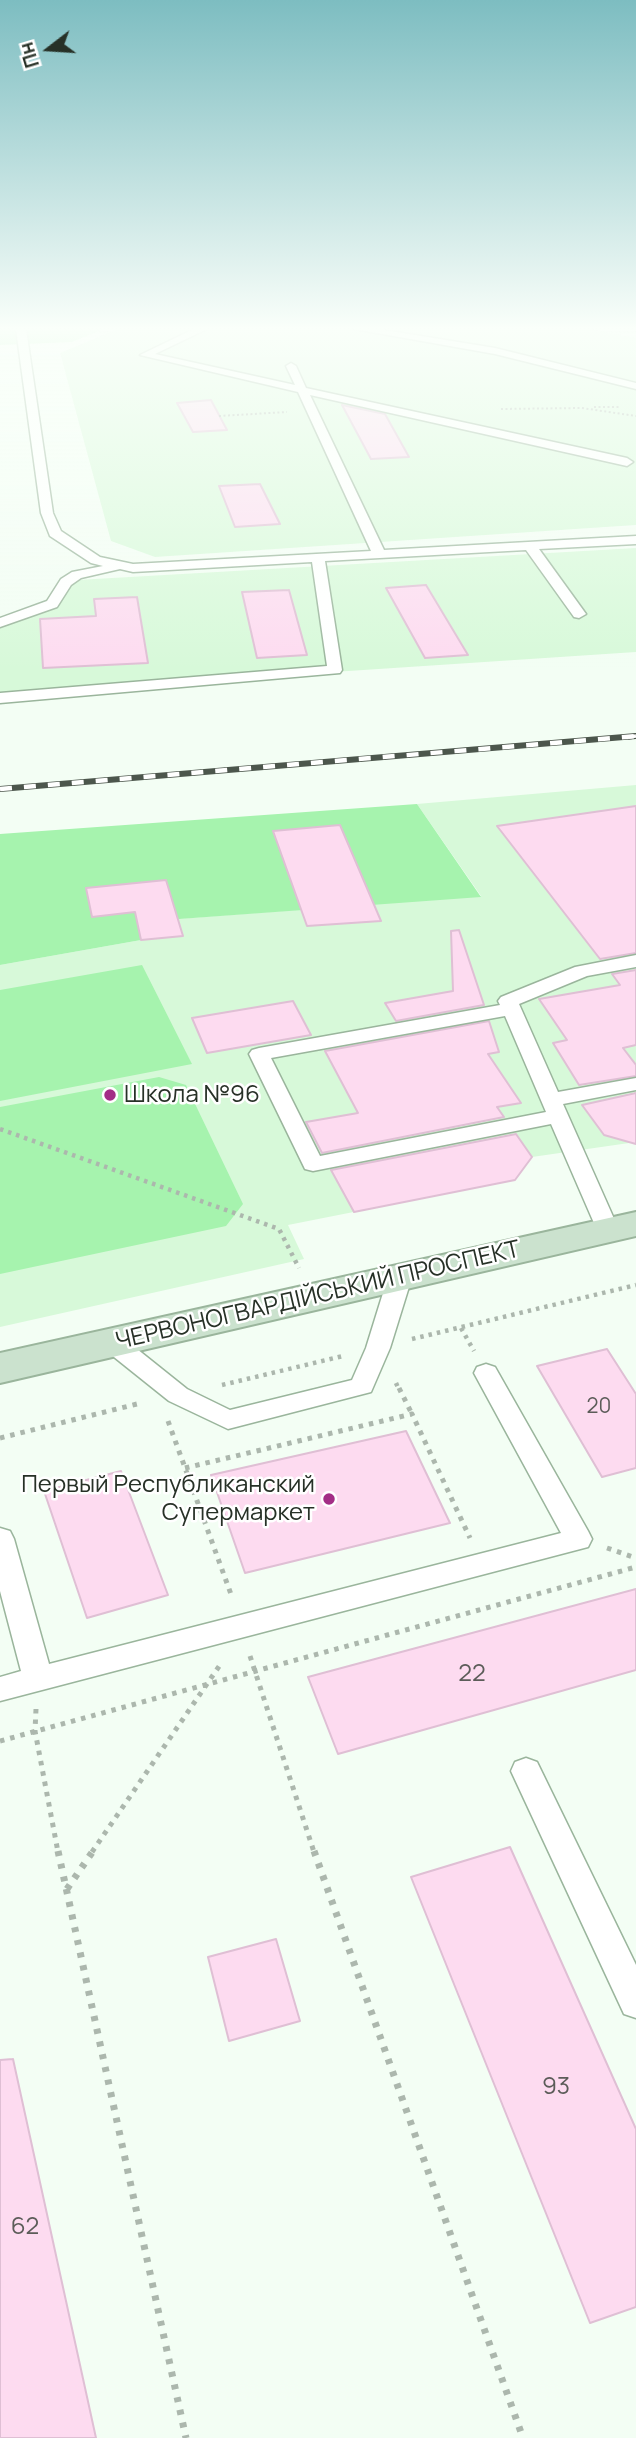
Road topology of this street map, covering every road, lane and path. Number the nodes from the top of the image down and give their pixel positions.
1 (37, 443) edge
2 (327, 443) edge
3 (538, 443) edge
4 (633, 464) edge
5 (636, 540) edge
6 (530, 546) junction
7 (379, 554) junction
8 (317, 558) junction
9 (122, 566) junction
10 (579, 614) dead end
11 (0, 623) edge
12 (0, 698) edge
13 (636, 961) edge
14 (511, 1009) junction
15 (636, 1084) edge
16 (555, 1108) junction
17 (0, 1129) edge
18 (622, 1227) edge
19 (299, 1268) dead end
20 (400, 1277) junction
21 (636, 1285) edge
22 (113, 1343) junction
23 (378, 1348) junction
24 (0, 1368) edge
25 (486, 1373) dead end
26 (178, 1395) junction
27 (0, 1437) edge
28 (185, 1468) dead end
29 (0, 1539) edge
30 (482, 1564) junction
31 (636, 1567) edge
32 (243, 1626) junction
33 (38, 1679) junction
34 (208, 1685) junction
35 (0, 1689) edge
36 (35, 1731) junction
37 (0, 1741) edge
38 (526, 1771) dead end
39 (308, 1835) dead end
40 (67, 1890) junction
41 (636, 2002) edge
42 (186, 2438) edge
43 (523, 2438) edge

1 - 9 lane
2 - 7 lane
3 - 4 lane
5 - 6 lane
6 - 7 lane
6 - 10 lane
7 - 8 lane
8 - 9 lane
8 - 12 lane
9 - 11 lane
13 - 14 lane
14 - 16 lane
14 - 16 lane
15 - 16 lane
16 - 18 lane
17 - 19 path
18 - 20 main road, ЧЕРВОНОГВАРДІЙСЬКИЙ ПРОСПЕКТ
20 - 22 main road, ЧЕРВОНОГВАРДІЙСЬКИЙ ПРОСПЕКТ
20 - 23 lane
21 - 23 path
22 - 24 main road, ЧЕРВОНОГВАРДІЙСЬКИЙ ПРОСПЕКТ
22 - 26 lane
23 - 26 path
23 - 26 lane
25 - 30 lane
26 - 27 path
28 - 30 path
29 - 33 lane
30 - 32 lane
31 - 34 path
32 - 33 lane
32 - 34 path
33 - 35 lane
33 - 36 path
34 - 36 path
34 - 40 path
36 - 37 path
36 - 40 path
38 - 41 lane
39 - 43 path
40 - 42 path

